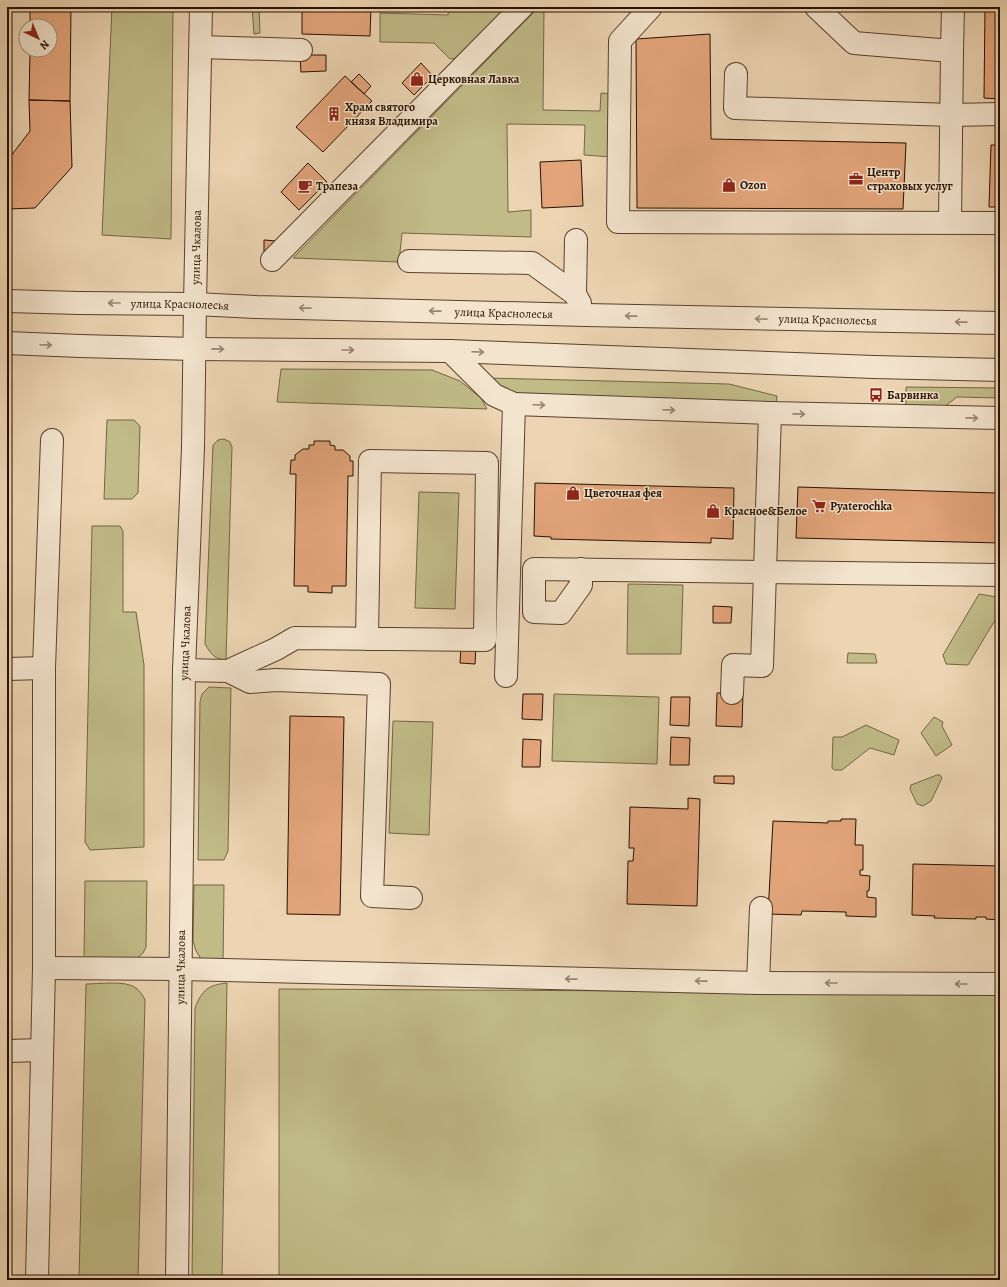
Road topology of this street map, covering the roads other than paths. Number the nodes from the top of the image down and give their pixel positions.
1 (201, 7) edge
2 (522, 7) edge
3 (651, 7) edge
4 (816, 7) edge
5 (953, 7) edge
6 (201, 47) junction
7 (301, 50) dead end
8 (952, 51) junction
9 (736, 74) dead end
10 (952, 114) junction
11 (1000, 114) edge
12 (950, 222) junction
13 (1000, 223) edge
14 (576, 240) dead end
15 (272, 260) dead end
16 (409, 261) dead end
17 (575, 294) junction
18 (7, 301) edge
19 (195, 304) junction
20 (586, 315) junction
21 (1000, 323) edge
22 (7, 343) edge
23 (194, 349) junction
24 (450, 351) junction
25 (1000, 370) edge
26 (514, 404) junction
27 (770, 413) junction
28 (1000, 418) edge
29 (52, 440) dead end
30 (581, 569) dead end
31 (765, 572) junction
32 (1000, 575) edge
33 (367, 639) junction
34 (7, 668) edge
35 (44, 668) junction
36 (184, 670) junction
37 (228, 671) junction
38 (506, 676) dead end
39 (732, 693) dead end
40 (411, 898) dead end
41 (761, 908) dead end
42 (44, 968) junction
43 (181, 969) junction
44 (758, 983) junction
45 (1000, 984) edge
46 (42, 1050) junction
47 (7, 1051) edge
48 (37, 1280) edge
49 (177, 1280) edge

1 - 6 street, улица Чкалова
2 - 15 street
3 - 12 street
4 - 8 street
5 - 8 street
6 - 7 street
6 - 19 street, улица Чкалова
8 - 10 street
9 - 10 street
10 - 11 street
10 - 12 street
12 - 13 street
14 - 17 street
16 - 17 street
17 - 20 street
19 -> 18 street, улица Краснолесья
20 -> 19 street, улица Краснолесья
19 - 23 street, улица Чкалова
21 -> 20 street, улица Краснолесья
22 -> 23 street
23 -> 24 street
23 - 36 street, улица Чкалова
24 -> 25 street
24 - 26 street
26 -> 27 street
26 - 38 street
27 -> 28 street
27 - 31 street
29 - 35 street
30 - 31 street
31 - 32 street
31 - 39 street
33 - 33 street
33 - 37 street
34 - 35 street
35 - 42 street
36 - 37 street
36 - 43 street, улица Чкалова
37 - 40 street
41 - 44 street
42 - 43 street
42 - 46 street
44 -> 43 street
43 - 49 street, улица Чкалова
45 -> 44 street
46 - 47 street
46 - 48 street

